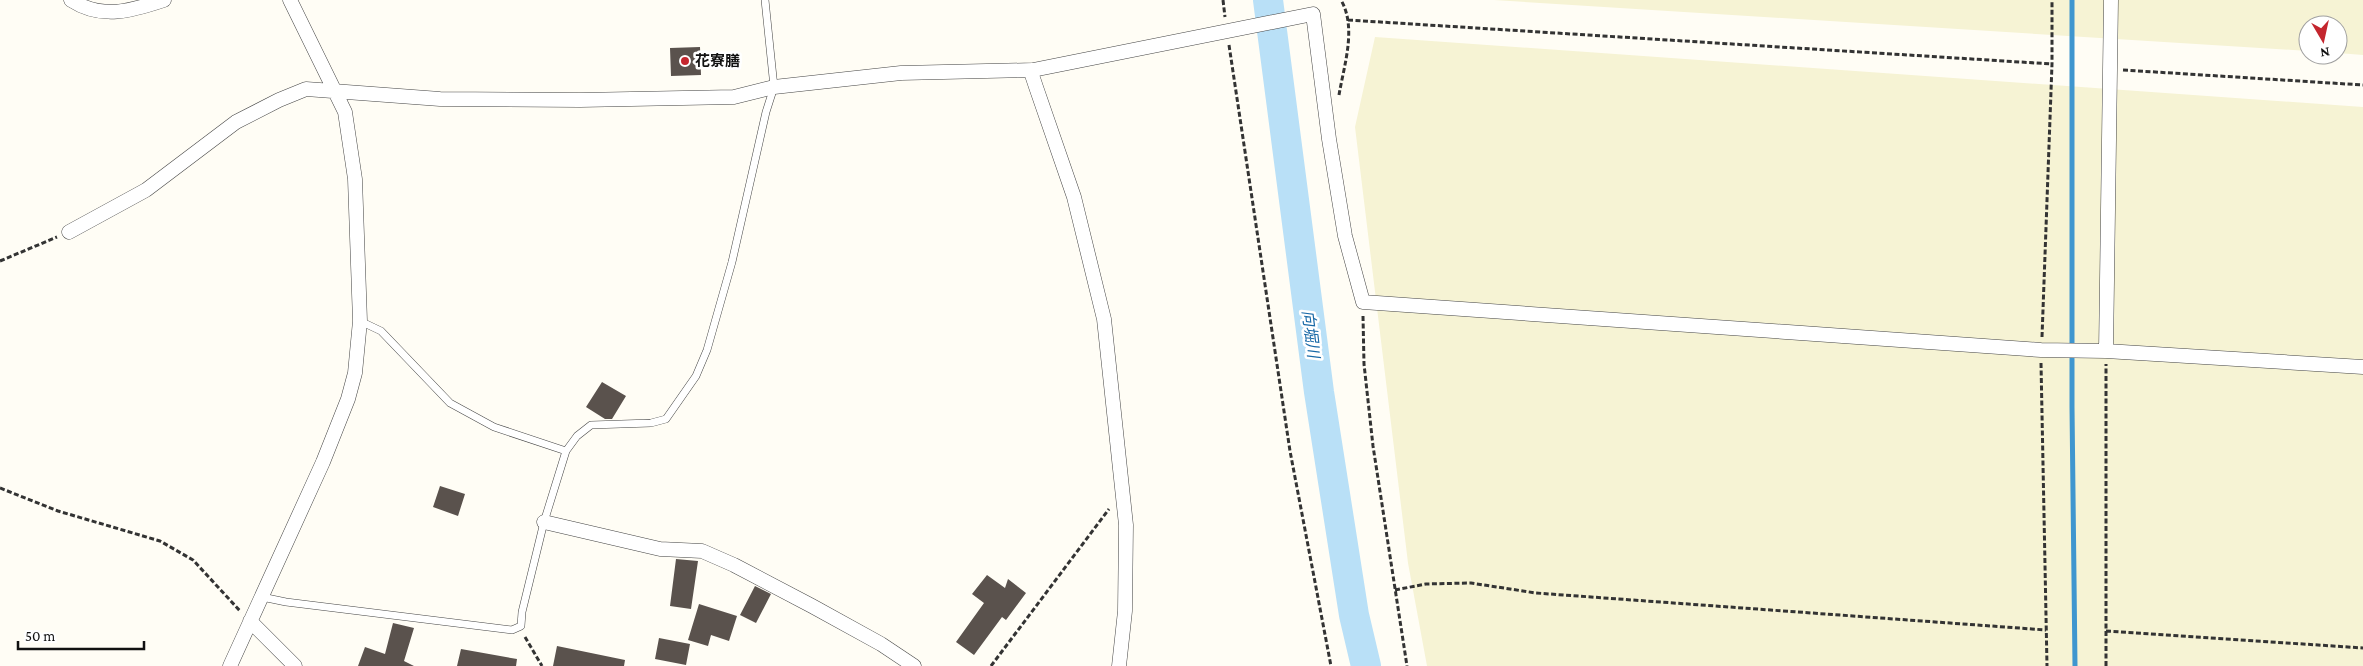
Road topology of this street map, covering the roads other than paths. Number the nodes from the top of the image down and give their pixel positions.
1 (71, 0) edge
2 (164, 0) edge
3 (290, 0) edge
4 (765, 0) edge
5 (2110, 0) edge
6 (1033, 70) junction
7 (774, 87) junction
8 (333, 91) junction
9 (69, 232) road end
10 (360, 321) junction
11 (2102, 351) junction
12 (2363, 367) edge
13 (566, 451) junction
14 (544, 522) junction
15 (262, 597) junction
16 (250, 621) junction
17 (230, 666) edge
18 (295, 666) edge
19 (914, 666) edge
20 (1119, 666) edge

1 - 2 street
3 - 8 street
4 - 7 lane
5 - 11 street
6 - 7 street
6 - 11 street
6 - 20 street
7 - 8 street
7 - 13 lane
8 - 9 street
8 - 10 street
10 - 13 lane
10 - 15 street
11 - 12 street
13 - 14 lane
14 - 15 lane
14 - 19 street
15 - 16 street
16 - 17 street
16 - 18 street

